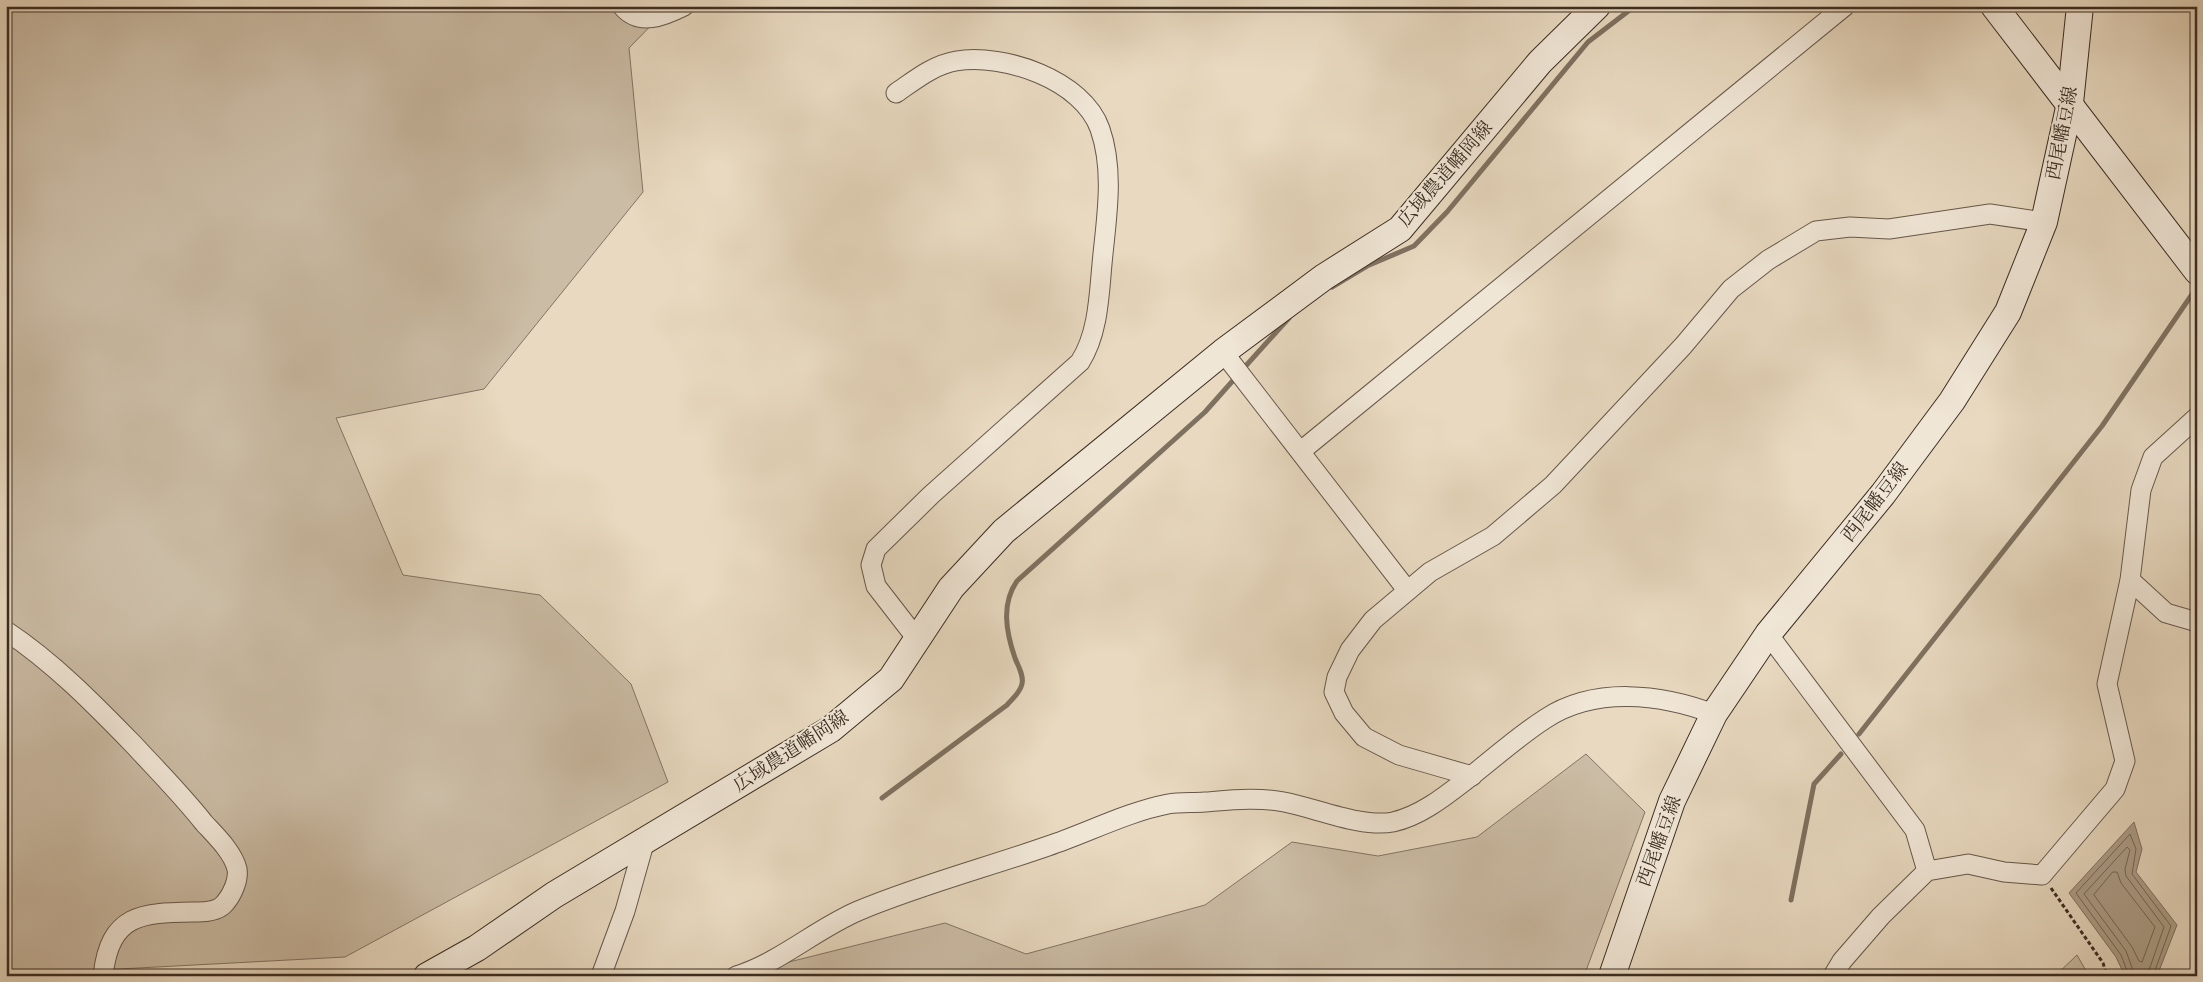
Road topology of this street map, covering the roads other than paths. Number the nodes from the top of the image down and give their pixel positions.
1 (622, 6) edge
2 (684, 6) edge
3 (1597, 6) edge
4 (1845, 6) edge
5 (1994, 6) edge
6 (2080, 6) edge
7 (896, 93) dead end
8 (2070, 103) junction
9 (2044, 222) junction
10 (2196, 270) edge
11 (1228, 358) junction
12 (2197, 417) edge
13 (1301, 451) junction
14 (2130, 580) junction
15 (1407, 590) junction
16 (2197, 622) edge
17 (6, 631) edge
18 (1768, 634) junction
19 (917, 639) junction
20 (1714, 714) junction
21 (1472, 776) junction
22 (645, 840) junction
23 (1927, 871) junction
24 (103, 976) edge
25 (427, 976) edge
26 (600, 976) edge
27 (736, 976) edge
28 (1612, 976) edge
29 (1833, 976) edge

1 - 2 street
3 - 11 street, 広域農道幡岡線
4 - 13 street
5 - 8 street
6 - 8 street, 西尾幡豆線
7 - 19 street
8 - 9 street, 西尾幡豆線
8 - 10 street
9 - 15 street
9 - 18 street, 西尾幡豆線
11 - 13 street
11 - 19 street, 広域農道幡岡線
12 - 14 street
13 - 15 street
14 - 16 street
14 - 23 street
15 - 21 street
17 - 24 street
18 - 20 street, 西尾幡豆線
18 - 23 street
19 - 22 street, 広域農道幡岡線
20 - 21 street
20 - 28 street, 西尾幡豆線
21 - 27 street
22 - 25 street, 広域農道幡岡線
22 - 26 street
23 - 29 street

